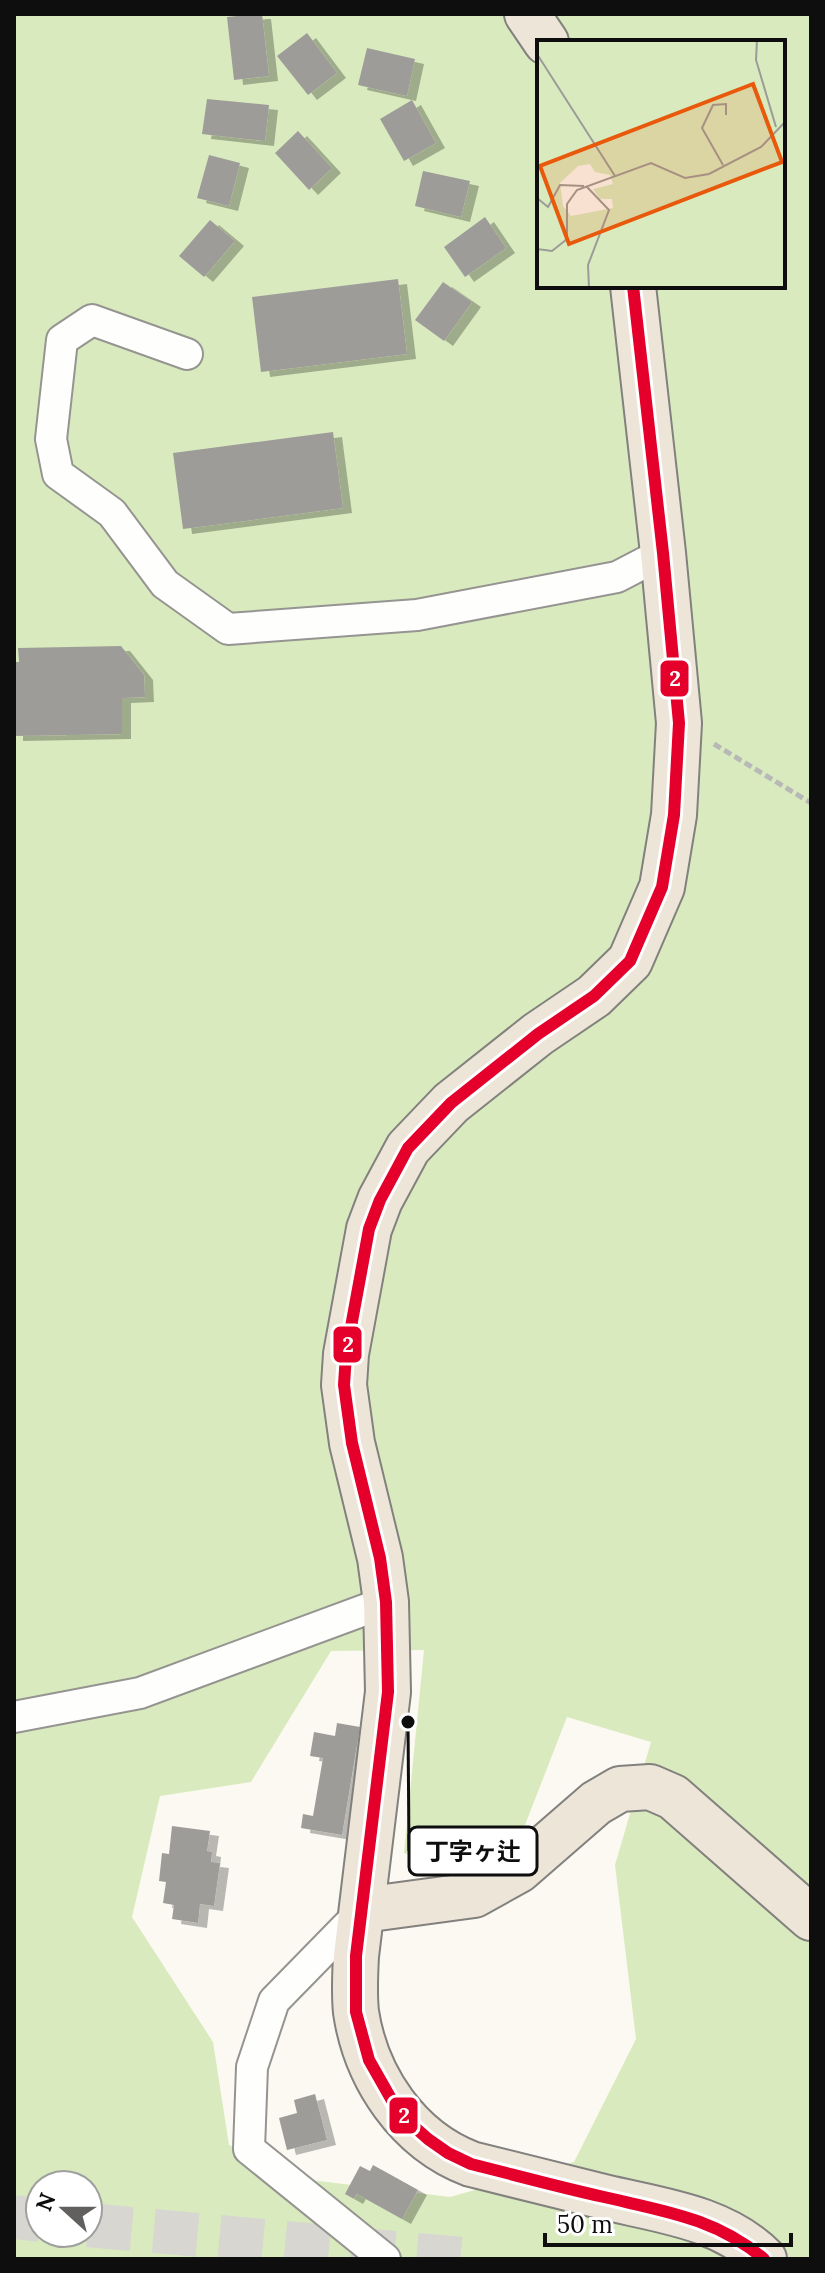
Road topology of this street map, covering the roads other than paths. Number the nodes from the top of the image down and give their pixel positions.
1 (527, 14) edge
2 (545, 40) edge
3 (633, 288) edge
4 (187, 354) dead end
5 (663, 553) junction
6 (386, 1602) junction
7 (14, 1717) edge
8 (363, 1910) junction
9 (811, 1918) edge
10 (385, 2259) edge
11 (764, 2259) edge

1 - 2 main road
3 - 5 main road
4 - 5 street
5 - 6 main road
6 - 7 street
6 - 8 main road
8 - 9 main road
8 - 10 street
8 - 11 main road

